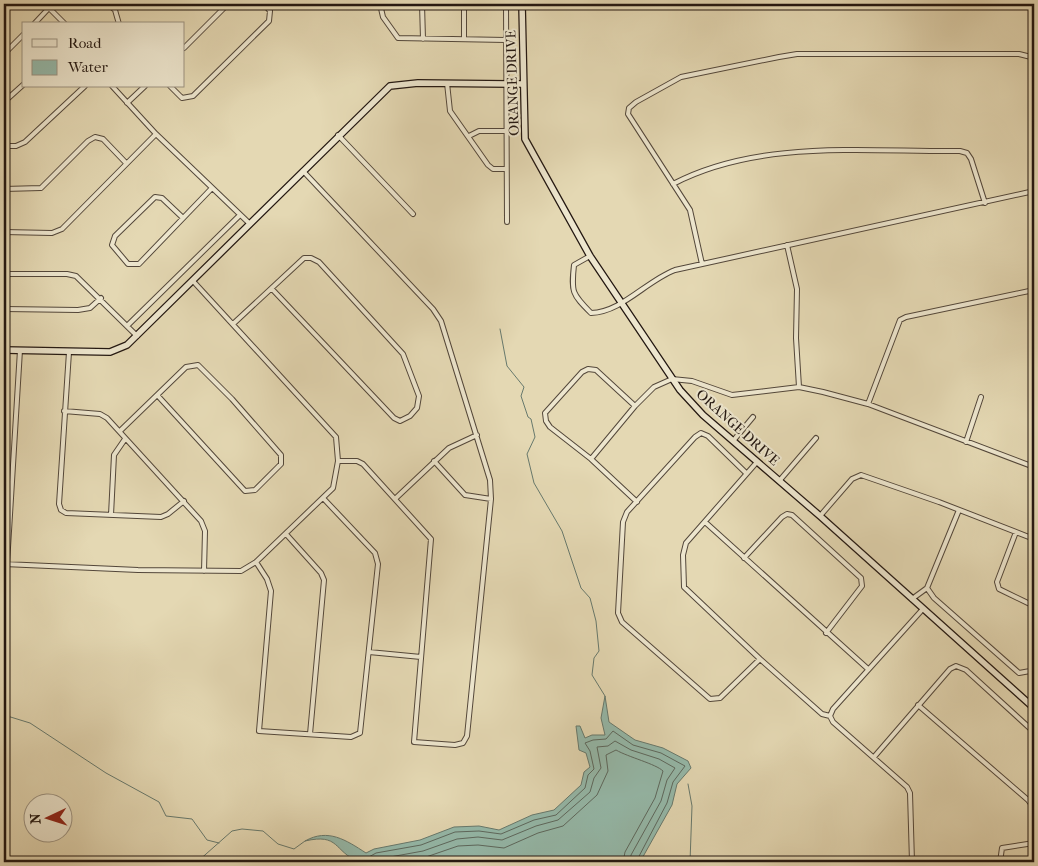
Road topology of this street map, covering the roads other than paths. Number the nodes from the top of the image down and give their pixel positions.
1 (46, 4) edge
2 (108, 4) edge
3 (228, 4) edge
4 (264, 4) edge
5 (380, 4) edge
6 (422, 4) edge
7 (464, 4) edge
8 (506, 4) edge
9 (522, 4) edge
10 (49, 8) junction
11 (36, 22) edge
12 (63, 22) edge
13 (118, 22) edge
14 (22, 36) edge
15 (464, 38) junction
16 (423, 39) junction
17 (506, 40) junction
18 (185, 47) edge
19 (4, 54) edge
20 (1034, 62) edge
21 (447, 83) junction
22 (506, 84) junction
23 (522, 84) junction
24 (22, 86) edge
25 (83, 88) edge
26 (114, 88) edge
27 (143, 88) edge
28 (172, 88) edge
29 (4, 102) edge
30 (127, 103) junction
31 (506, 131) junction
32 (156, 134) junction
33 (338, 135) junction
34 (469, 136) junction
35 (4, 146) edge
36 (126, 163) junction
37 (505, 169) junction
38 (303, 171) junction
39 (673, 184) junction
40 (212, 188) junction
41 (4, 189) edge
42 (1034, 191) edge
43 (985, 203) junction
44 (413, 214) dead end
45 (240, 215) junction
46 (182, 218) junction
47 (507, 222) dead end
48 (250, 224) junction
49 (4, 232) edge
50 (787, 245) junction
51 (590, 256) junction
52 (702, 264) junction
53 (4, 274) edge
54 (193, 281) junction
55 (272, 289) junction
56 (1034, 290) edge
57 (101, 298) junction
58 (622, 303) junction
59 (4, 309) edge
60 (233, 324) junction
61 (128, 325) junction
62 (137, 336) junction
63 (4, 350) edge
64 (20, 350) junction
65 (69, 352) junction
66 (672, 379) junction
67 (799, 387) junction
68 (158, 396) junction
69 (981, 397) dead end
70 (868, 404) junction
71 (635, 406) junction
72 (64, 411) junction
73 (753, 417) dead end
74 (121, 430) junction
75 (477, 435) junction
76 (124, 438) junction
77 (816, 438) dead end
78 (734, 441) junction
79 (966, 442) junction
80 (591, 459) junction
81 (338, 461) junction
82 (434, 461) junction
83 (757, 462) junction
84 (1034, 467) edge
85 (746, 473) junction
86 (780, 480) junction
87 (323, 498) junction
88 (396, 498) junction
89 (491, 499) junction
90 (184, 501) junction
91 (637, 502) junction
92 (4, 510) edge
93 (10, 510) junction
94 (959, 510) junction
95 (111, 515) junction
96 (820, 516) junction
97 (705, 522) junction
98 (1016, 532) junction
99 (286, 534) junction
100 (1034, 539) edge
101 (744, 558) junction
102 (256, 562) junction
103 (5, 564) edge
104 (204, 571) junction
105 (927, 588) junction
106 (912, 599) junction
107 (1034, 606) edge
108 (922, 610) junction
109 (826, 633) junction
110 (369, 652) junction
111 (421, 657) junction
112 (760, 659) junction
113 (1034, 662) edge
114 (868, 669) junction
115 (918, 705) junction
116 (1034, 708) edge
117 (830, 716) junction
118 (1034, 732) edge
119 (310, 734) junction
120 (874, 758) junction
121 (1034, 808) edge
122 (1034, 843) edge
123 (912, 862) edge
124 (1000, 862) edge

1 - 10 street
2 - 13 street
3 - 18 street
4 - 28 street
5 - 16 street
6 - 16 street
7 - 15 street
8 - 17 street
9 - 23 street, ORANGE DRIVE
10 - 11 street
10 - 12 street
14 - 19 street
15 - 16 street
15 - 17 street
17 - 22 street
20 - 39 street
21 - 22 street
21 - 33 street
21 - 34 street
22 - 23 street
22 - 31 street
23 - 51 street, ORANGE DRIVE
24 - 29 street
25 - 35 street
26 - 30 street
27 - 30 street
30 - 32 street
31 - 34 street
31 - 37 street
32 - 36 street
32 - 40 street
33 - 38 street
33 - 44 street
34 - 37 street
36 - 41 street
36 - 49 street
37 - 47 street
38 - 48 street
38 - 75 street
39 - 43 street
39 - 52 street
40 - 45 street
40 - 46 street
42 - 43 street
43 - 50 street
45 - 48 street
45 - 61 street
46 - 46 street
48 - 54 street
50 - 52 street
50 - 67 street
51 - 58 street, ORANGE DRIVE
51 - 58 street
52 - 58 street
53 - 57 street
54 - 60 street
54 - 62 street
55 - 55 street
55 - 60 street
56 - 70 street
57 - 59 street
57 - 61 street
58 - 66 street, ORANGE DRIVE
60 - 81 street
61 - 62 street
62 - 65 street
63 - 64 street
64 - 65 street
64 - 93 street
65 - 72 street
66 - 67 street
66 - 71 street
66 - 78 street, ORANGE DRIVE
67 - 70 street
68 - 68 street
68 - 74 street
69 - 79 street
70 - 79 street
71 - 80 street
71 - 80 street
72 - 74 street
72 - 95 street
73 - 78 street
74 - 76 street
75 - 82 street
75 - 89 street
76 - 90 street
76 - 95 street
77 - 86 street
78 - 83 street, ORANGE DRIVE
79 - 84 street
80 - 91 street
81 - 87 street
81 - 88 street
82 - 88 street
82 - 89 street
83 - 85 street
83 - 86 street, ORANGE DRIVE
85 - 91 street
85 - 97 street
86 - 96 street, ORANGE DRIVE
87 - 99 street
87 - 110 street
88 - 111 street
89 - 111 street
90 - 95 street
90 - 104 street
91 - 112 street
92 - 93 street
93 - 103 street
94 - 96 street
94 - 98 street
94 - 105 street
96 - 106 street, ORANGE DRIVE
97 - 101 street
97 - 112 street
98 - 100 street
98 - 107 street
99 - 102 street
99 - 119 street
101 - 109 street
101 - 109 street
102 - 104 street
102 - 119 street
103 - 104 street
105 - 106 street
105 - 113 street
106 - 108 street, ORANGE DRIVE
108 - 114 street
108 - 116 street, ORANGE DRIVE
109 - 114 street
110 - 111 street
110 - 119 street
112 - 117 street
114 - 117 street
115 - 118 street
115 - 120 street
115 - 121 street
117 - 120 street
120 - 123 street
122 - 124 street

